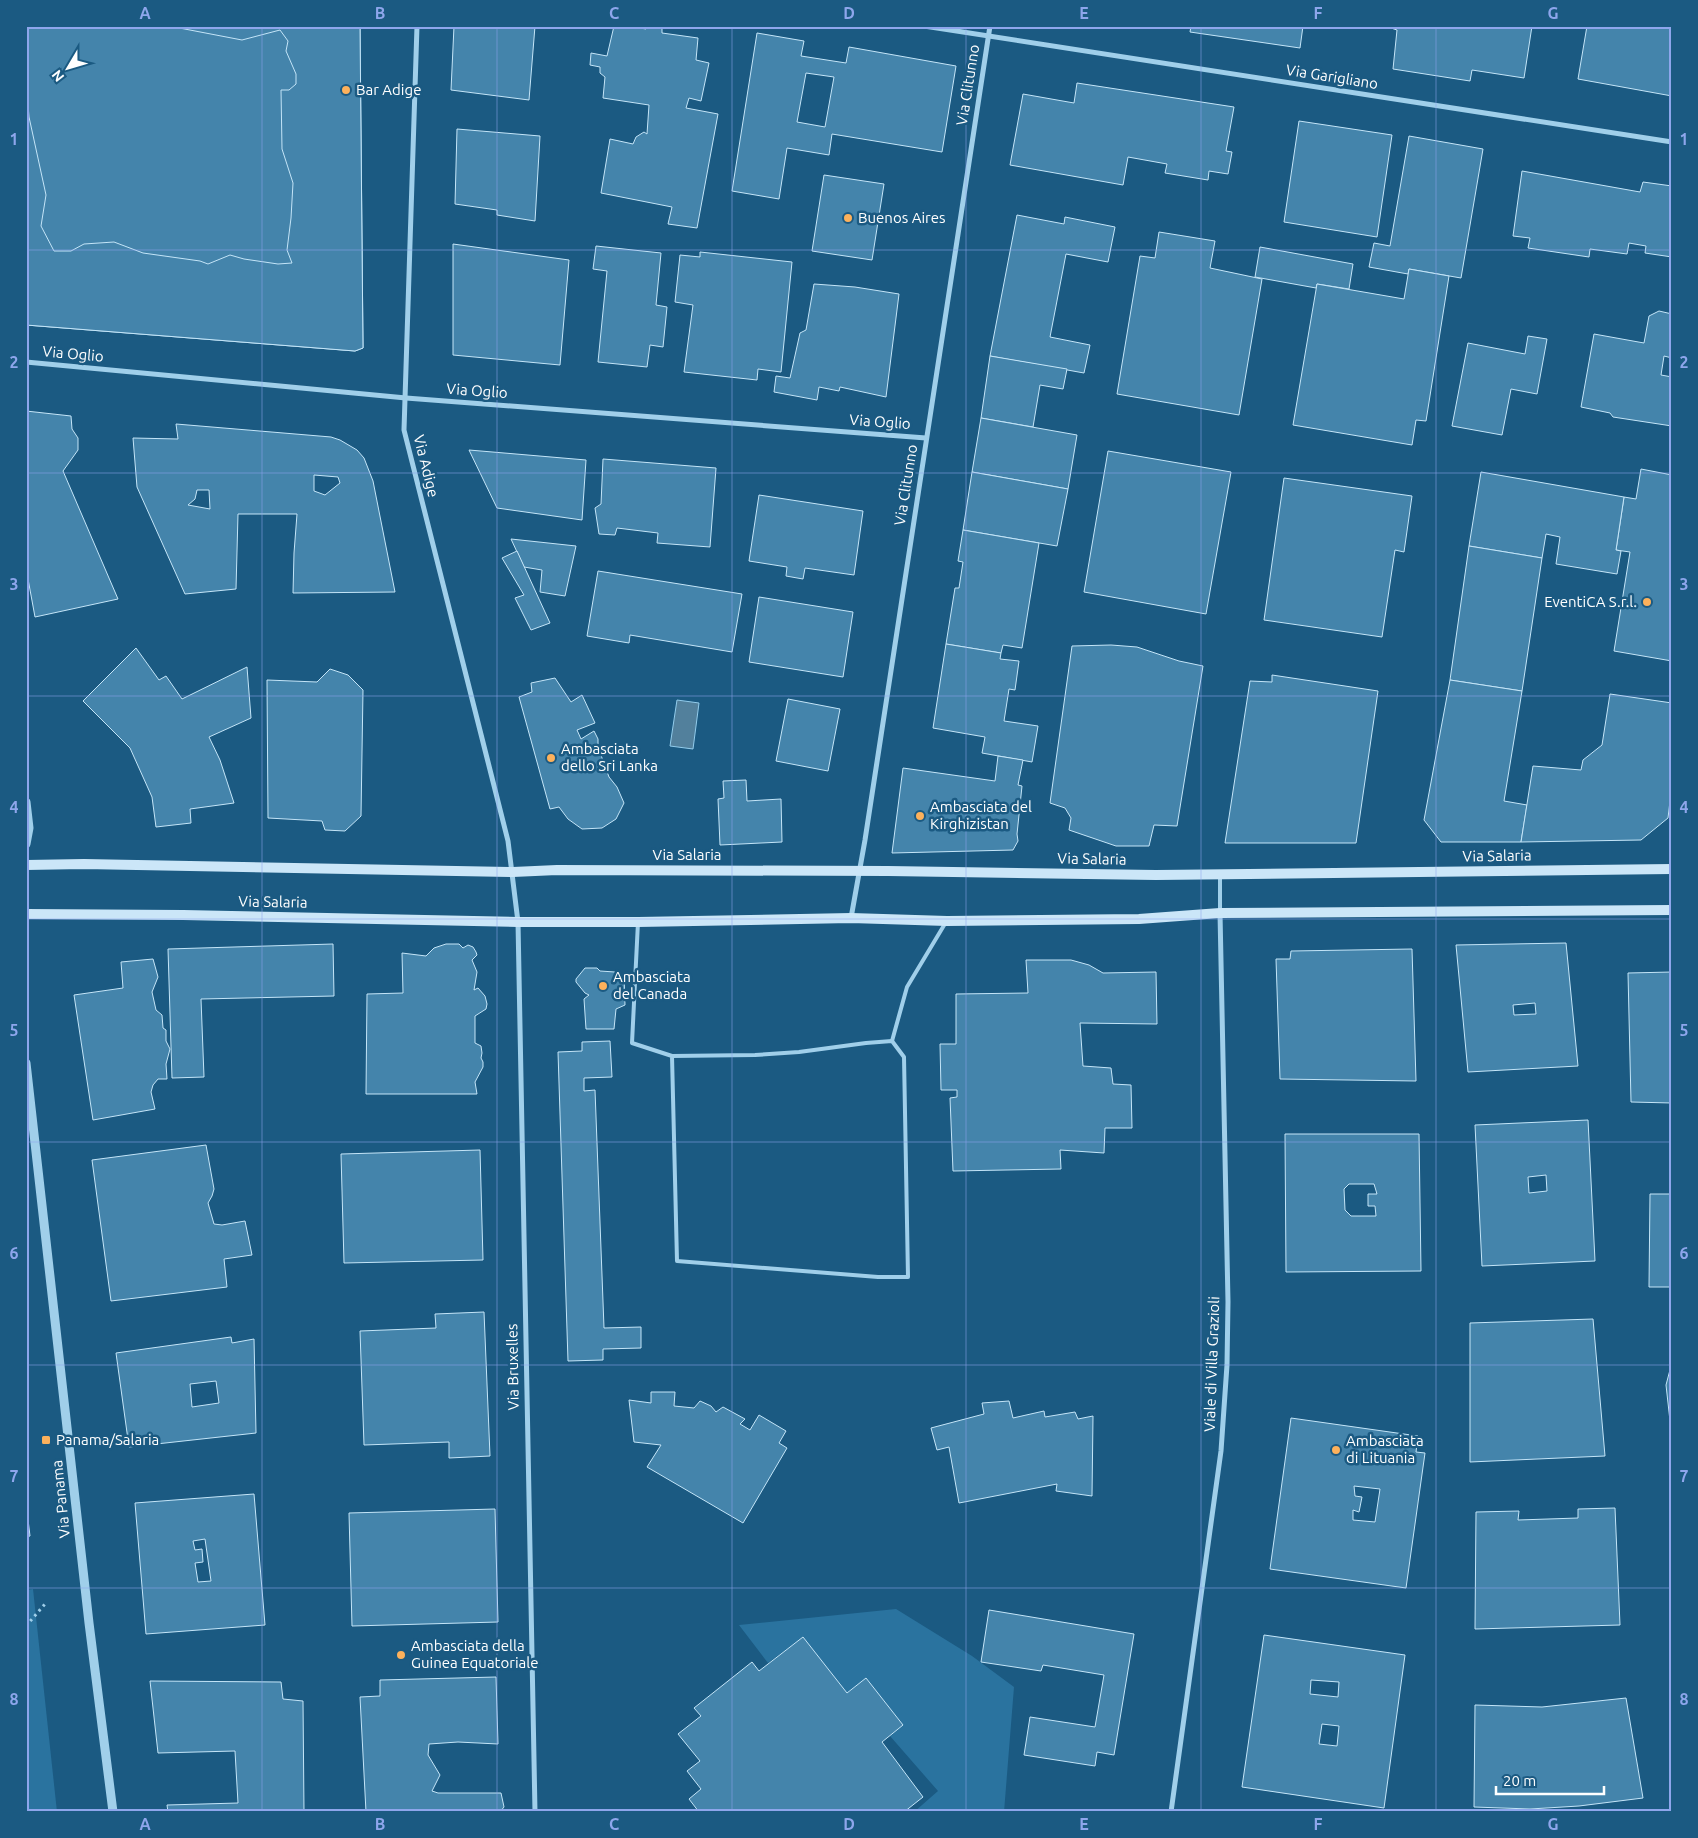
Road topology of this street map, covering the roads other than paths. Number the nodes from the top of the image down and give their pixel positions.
1 (417, 26) edge
2 (924, 26) edge
3 (990, 26) edge
4 (989, 37) junction
5 (1672, 142) edge
6 (26, 362) edge
7 (406, 398) junction
8 (926, 438) junction
9 (26, 802) edge
10 (26, 844) edge
11 (26, 864) edge
12 (1672, 869) edge
13 (860, 871) junction
14 (513, 872) junction
15 (1220, 875) junction
16 (1672, 910) edge
17 (1220, 913) junction
18 (26, 914) edge
19 (851, 918) junction
20 (947, 921) junction
21 (518, 922) junction
22 (638, 922) junction
23 (892, 1041) junction
24 (672, 1056) junction
25 (26, 1063) edge
26 (113, 1812) edge
27 (535, 1812) edge
28 (1172, 1812) edge

1 - 7 street, Via Adige
2 - 4 street, Via Garigliano
3 - 4 street, Via Clitunno
4 - 5 street, Via Garigliano
4 - 8 street, Via Clitunno
6 - 7 street, Via Oglio
7 - 8 street, Via Oglio
7 - 14 street, Via Adige
8 - 13 street, Via Clitunno
9 - 10 street
11 - 14 main road, Via Salaria
12 - 15 main road, Via Salaria
13 - 14 main road, Via Salaria
13 - 15 main road, Via Salaria
13 - 19 street, Via Clitunno
14 - 21 street
15 - 17 lane
16 - 17 main road, Via Salaria
17 - 20 main road, Via Salaria
17 - 28 street, Viale di Villa Grazioli
18 - 21 main road, Via Salaria
19 - 20 main road, Via Salaria
19 - 22 main road, Via Salaria
20 - 23 lane
21 - 22 main road, Via Salaria
21 - 27 street, Via Bruxelles
22 - 24 lane
23 - 24 lane
23 - 24 lane
25 - 26 street, Via Panama

